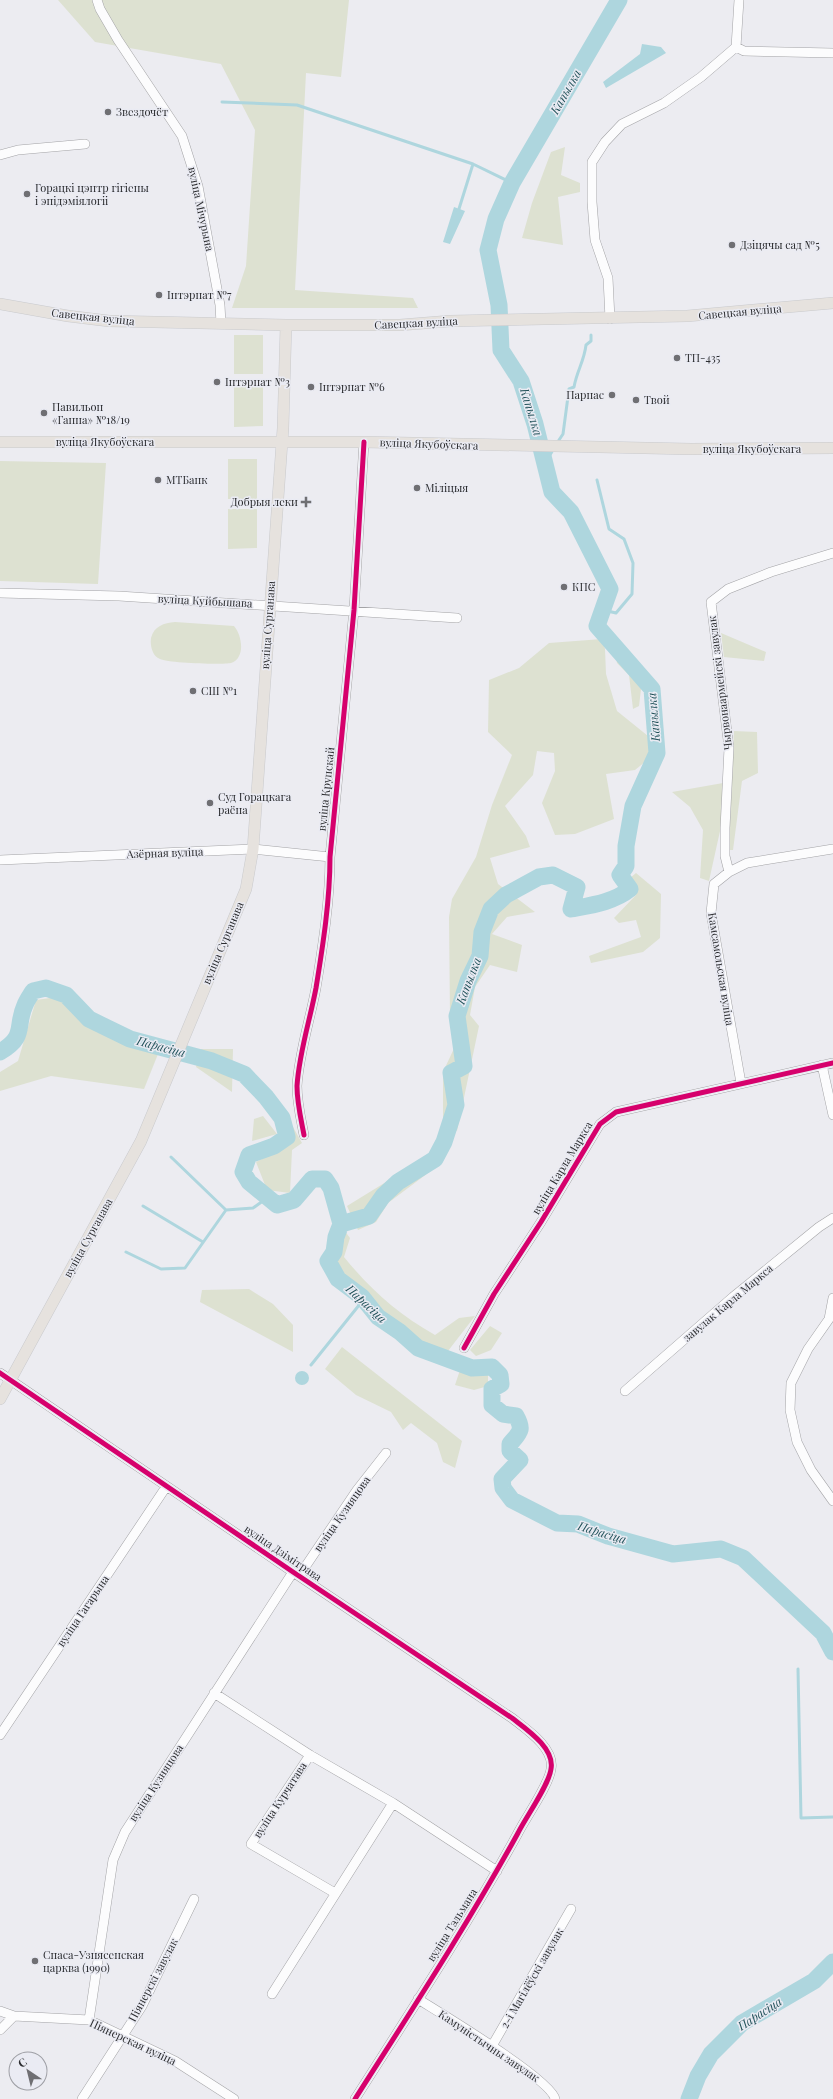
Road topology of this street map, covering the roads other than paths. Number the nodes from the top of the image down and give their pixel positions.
1 (98, 0) edge
2 (739, 0) edge
3 (736, 47) junction
4 (833, 53) edge
5 (85, 144) dead end
6 (0, 155) edge
7 (833, 303) edge
8 (0, 304) edge
9 (610, 319) junction
10 (221, 324) junction
11 (286, 325) junction
12 (0, 442) edge
13 (281, 442) junction
14 (364, 442) junction
15 (833, 448) edge
16 (833, 553) edge
17 (0, 593) edge
18 (270, 605) junction
19 (354, 610) junction
20 (457, 618) dead end
21 (833, 849) edge
22 (253, 850) junction
23 (330, 858) junction
24 (0, 860) edge
25 (728, 872) junction
26 (833, 1063) edge
27 (822, 1065) junction
28 (741, 1084) junction
29 (833, 1115) edge
30 (304, 1135) dead end
31 (833, 1218) edge
32 (833, 1298) edge
33 (464, 1348) dead end
34 (0, 1372) edge
35 (11, 1380) junction
36 (625, 1391) dead end
37 (0, 1399) edge
38 (386, 1453) dead end
39 (166, 1486) junction
40 (833, 1501) edge
41 (296, 1574) junction
42 (214, 1693) junction
43 (0, 1736) edge
44 (310, 1755) junction
45 (549, 1755) joint
46 (393, 1803) junction
47 (497, 1871) junction
48 (335, 1893) junction
49 (194, 1899) dead end
50 (571, 1909) dead end
51 (272, 1994) dead end
52 (418, 1999) junction
53 (0, 2011) edge
54 (14, 2016) junction
55 (89, 2020) junction
56 (0, 2030) edge
57 (123, 2035) junction
58 (492, 2046) junction
59 (82, 2099) edge
60 (234, 2099) edge
61 (355, 2099) edge
62 (554, 2099) edge

1 - 10 street, вуліца Мічурына
2 - 3 street
3 - 4 street
3 - 9 street
5 - 6 street
7 - 9 main road, Савецкая вуліца
8 - 10 main road, Савецкая вуліца
9 - 11 main road, Савецкая вуліца
10 - 11 main road, Савецкая вуліца
11 - 13 main road, вуліца Сурганава
12 - 13 main road, вуліца Якубоўскага
13 - 14 main road, вуліца Якубоўскага
13 - 18 main road, вуліца Сурганава
14 - 15 main road, вуліца Якубоўскага
14 - 19 street, вуліца Крупскай
16 - 25 street, Чырвонаармейскі завулак
17 - 18 street, вуліца Куйбышава
18 - 19 street, вуліца Куйбышава
18 - 22 main road, вуліца Сурганава
19 - 20 street, вуліца Куйбышава
19 - 23 street, вуліца Крупскай
21 - 25 street, Камсамольская вуліца
22 - 23 street, Азёрная вуліца
22 - 24 street, Азёрная вуліца
22 - 35 main road, вуліца Сурганава
23 - 30 street, вуліца Крупскай
25 - 28 street, Камсамольская вуліца
26 - 27 street, вуліца Карла Маркса
27 - 28 street, вуліца Карла Маркса
27 - 29 street
28 - 33 street, вуліца Карла Маркса
31 - 36 street, завулак Карла Маркса
32 - 40 street
34 - 35 street, вуліца Дзімітрава
35 - 37 main road, вуліца Сурганава
35 - 39 street, вуліца Дзімітрава
38 - 41 street, вуліца Кузняцова
39 - 41 street, вуліца Дзімітрава
39 - 43 street, вуліца Гагарына
41 - 42 street, вуліца Кузняцова
41 - 45 street, вуліца Дзімітрава
42 - 44 street, вуліца Курчатава
42 - 55 street, вуліца Кузняцова
44 - 46 street, вуліца Курчатава
44 - 48 street, вуліца Курчатава
45 - 47 street, вуліца Тэльмана
46 - 47 street, вуліца Курчатава
46 - 48 street
47 - 52 street, вуліца Тэльмана
48 - 51 street
49 - 57 street, Піянерскі завулак
50 - 58 street, 2-і Магілёўскі завулак
52 - 58 street, Камуністычны завулак
52 - 61 street, вуліца Тэльмана
53 - 54 street, Піянерская вуліца
54 - 55 street, Піянерская вуліца
54 - 56 street
55 - 57 street, Піянерская вуліца
57 - 59 street, Піянерскі завулак
57 - 60 street, Піянерская вуліца
58 - 62 street, Камуністычны завулак

